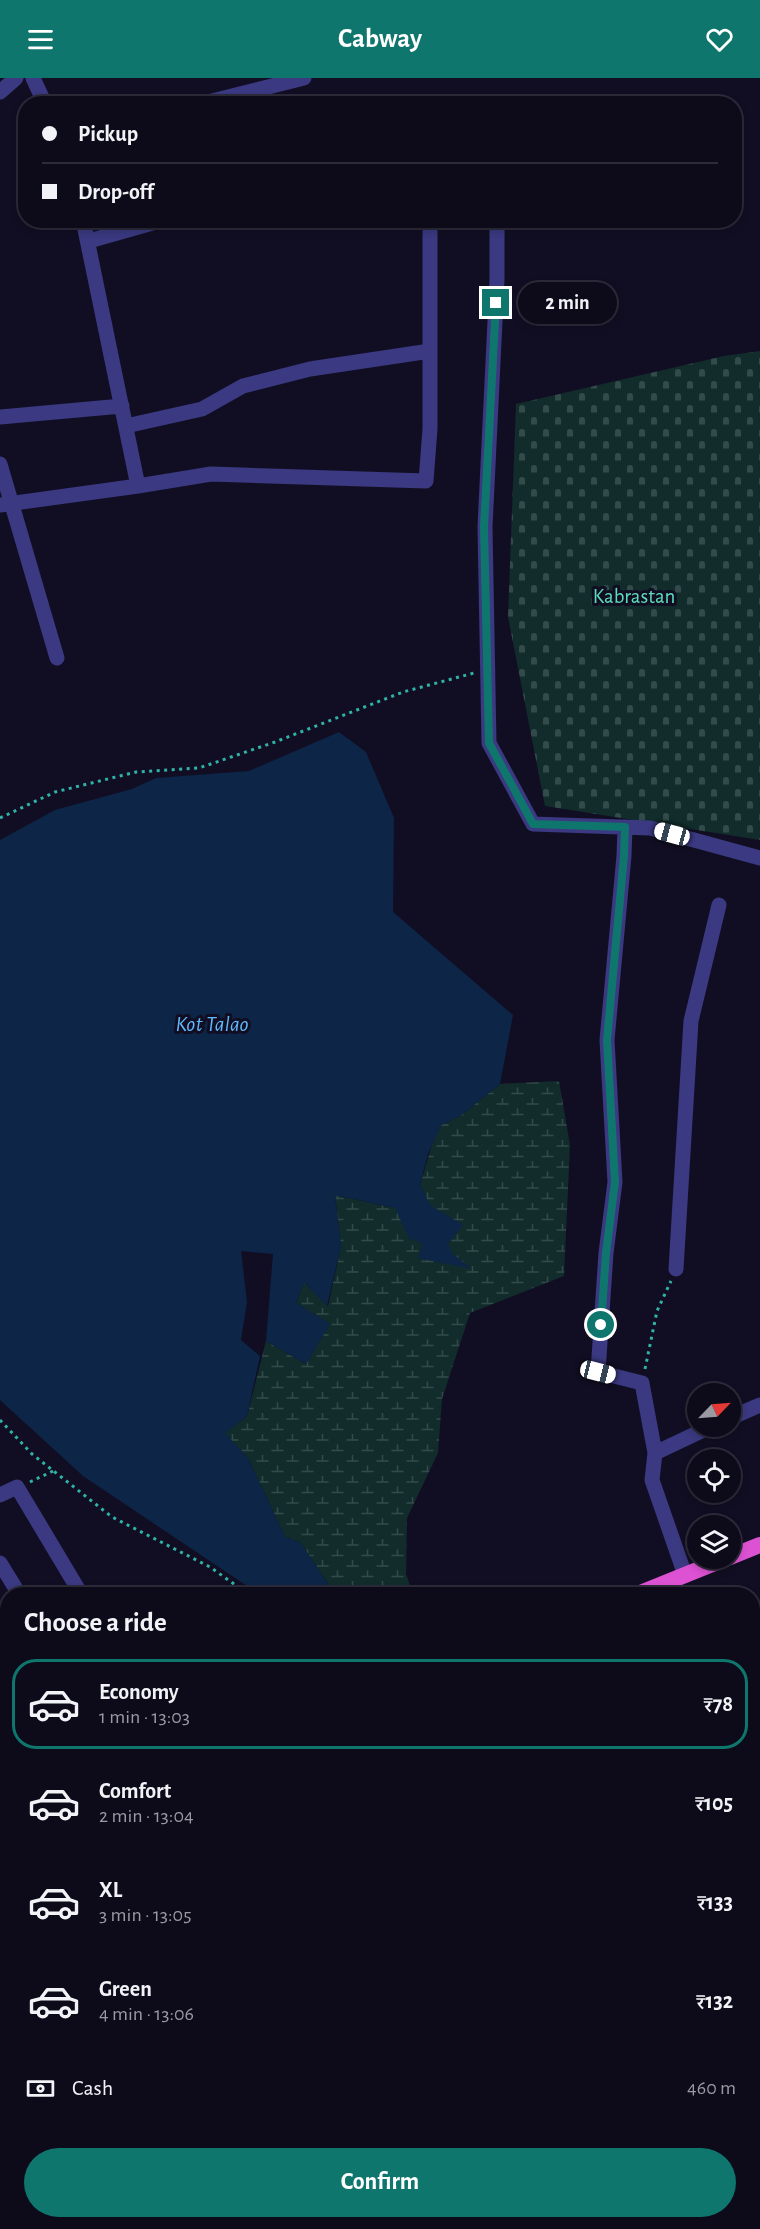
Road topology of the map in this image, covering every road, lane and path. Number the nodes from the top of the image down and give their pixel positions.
1 (16, 78) edge
2 (33, 78) edge
3 (304, 78) edge
4 (0, 92) edge
5 (41, 96) edge
6 (233, 96) edge
7 (85, 228) edge
8 (135, 228) edge
9 (430, 228) edge
10 (497, 228) edge
11 (89, 241) junction
12 (430, 351) junction
13 (122, 406) junction
14 (0, 417) edge
15 (126, 426) junction
16 (0, 464) edge
17 (138, 486) junction
18 (5, 504) edge
19 (57, 658) dead end
20 (488, 669) junction
21 (0, 818) edge
22 (625, 827) junction
23 (760, 858) edge
24 (719, 906) dead end
25 (676, 1269) joint
26 (642, 1383) junction
27 (760, 1406) edge
28 (741, 1414) edge
29 (0, 1420) edge
30 (689, 1437) edge
31 (655, 1453) junction
32 (53, 1471) junction
33 (17, 1487) junction
34 (0, 1495) edge
35 (760, 1545) edge
36 (741, 1553) edge
37 (0, 1563) edge
38 (701, 1569) edge
39 (685, 1575) junction
40 (15, 1587) edge
41 (77, 1587) edge
42 (238, 1587) edge
43 (655, 1587) edge

1 - 4 street
2 - 5 street
3 - 6 street
7 - 11 street
8 - 11 street
9 - 12 street
10 - 20 street
11 - 13 street
12 - 15 street
12 - 17 street
13 - 14 street
13 - 15 street
15 - 17 street
16 - 18 street
17 - 18 street
18 - 19 street
20 - 21 path
20 - 22 street
22 - 23 street
22 - 26 street
24 - 25 street
25 - 26 path
26 - 31 street
27 - 28 street
29 - 32 path
30 - 31 street
31 - 39 street
32 - 33 path
32 - 42 path
33 - 34 street
33 - 41 street
35 - 36 highway
37 - 40 street
38 - 39 highway
39 - 43 highway

